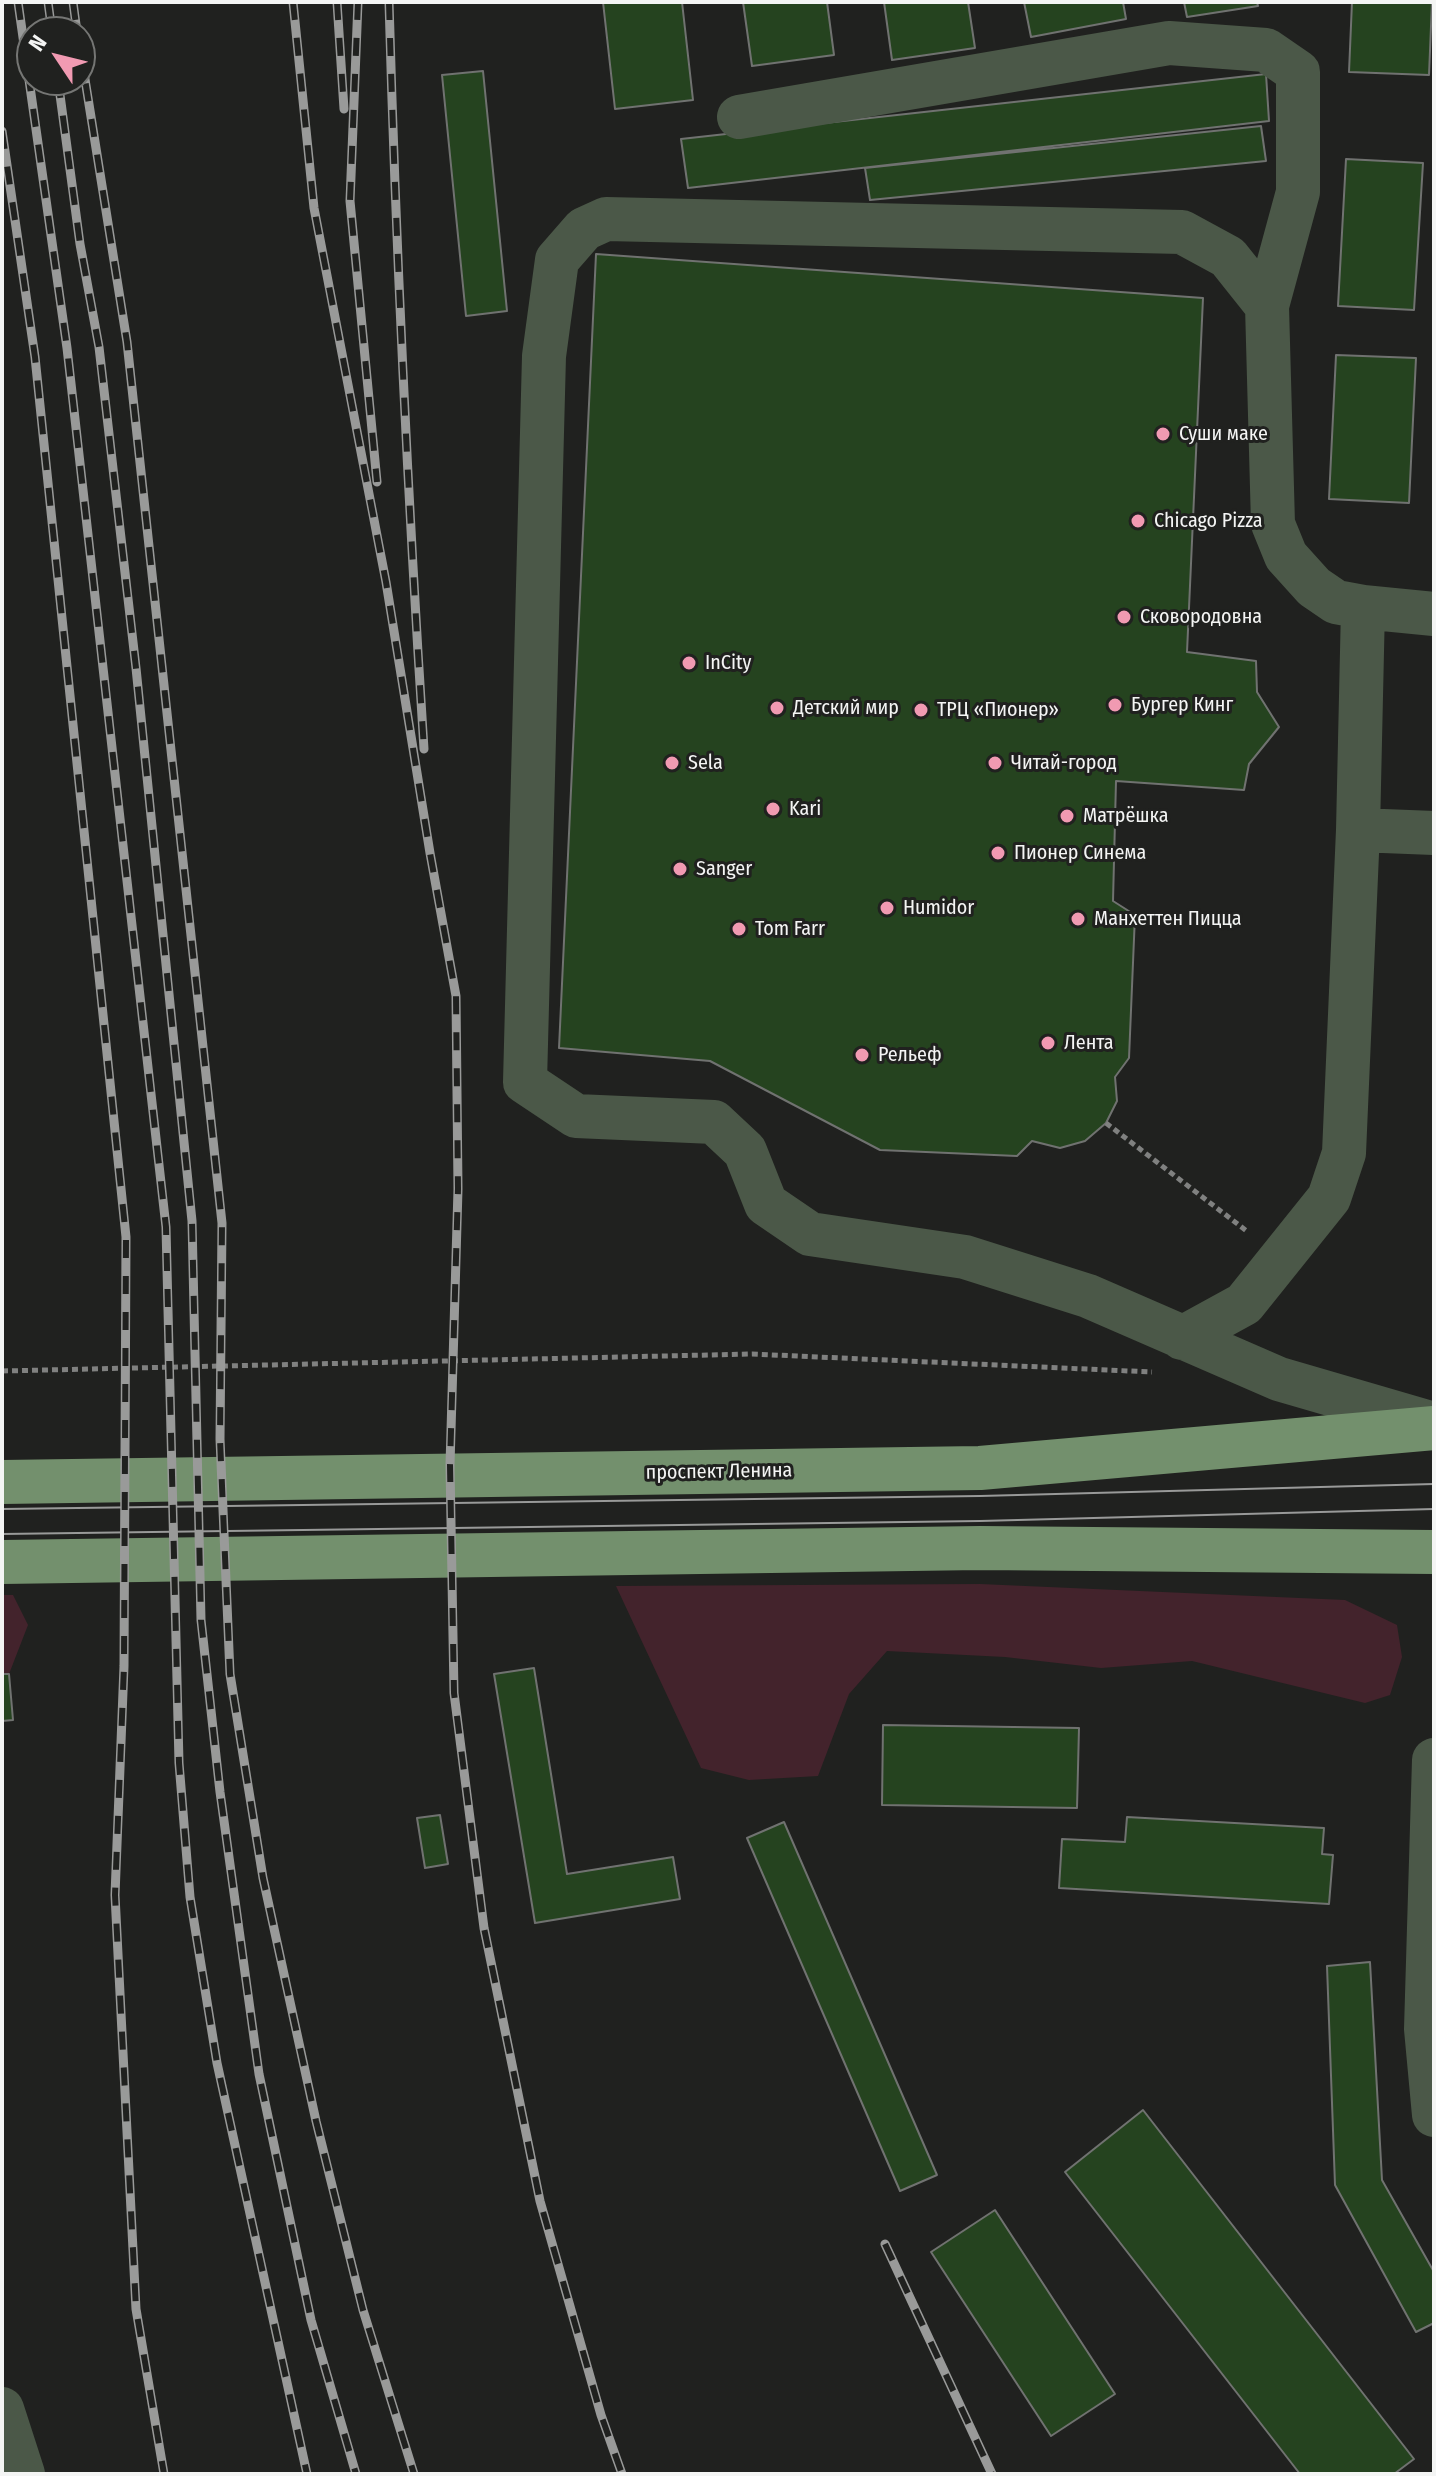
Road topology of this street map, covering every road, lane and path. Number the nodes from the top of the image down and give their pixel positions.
1 (739, 117) dead end
2 (1267, 306) junction
3 (1363, 607) junction
4 (1434, 614) edge
5 (1358, 830) junction
6 (1434, 833) edge
7 (1106, 1123) dead end
8 (1282, 1259) junction
9 (1182, 1338) junction
10 (2, 1371) edge
11 (1154, 1372) dead end
12 (1434, 1426) edge
13 (2, 1482) edge
14 (1434, 1552) edge
15 (2, 1562) edge
16 (1433, 1787) edge
17 (1434, 2115) edge
18 (2, 2409) edge
19 (23, 2474) edge

1 - 2 street
2 - 3 street
2 - 9 street
3 - 4 street
3 - 5 street
5 - 6 street
5 - 8 street
7 - 8 path
8 - 9 street
9 - 12 street
10 - 11 path
12 - 13 main road, проспект Ленина
14 - 15 main road
16 - 17 street
18 - 19 street

